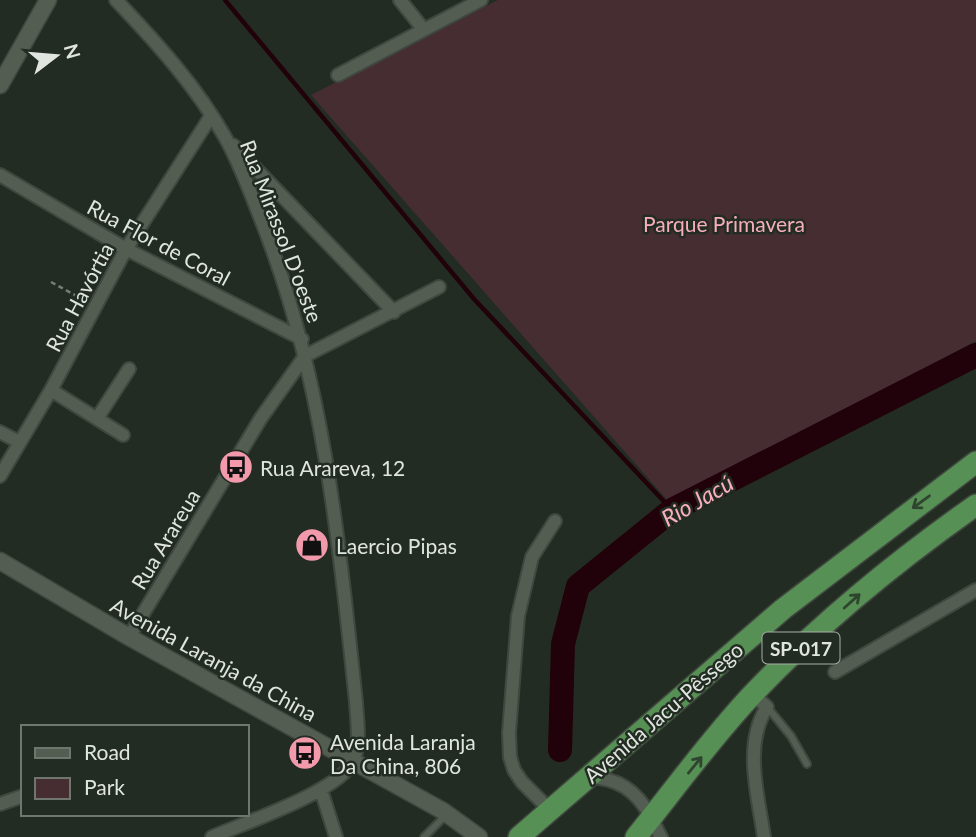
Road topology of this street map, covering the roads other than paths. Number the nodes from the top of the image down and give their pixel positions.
1 (48, 0) edge
2 (117, 0) edge
3 (400, 0) edge
4 (481, 0) edge
5 (424, 30) junction
6 (338, 75) dead end
7 (0, 85) edge
8 (211, 116) junction
9 (226, 138) junction
10 (0, 175) edge
11 (126, 250) junction
12 (439, 287) dead end
13 (394, 312) junction
14 (302, 339) junction
15 (305, 356) junction
16 (129, 369) dead end
17 (51, 390) junction
18 (98, 417) junction
19 (0, 432) edge
20 (123, 435) dead end
21 (19, 442) junction
22 (976, 462) edge
23 (0, 476) edge
24 (976, 505) edge
25 (555, 521) dead end
26 (0, 561) edge
27 (976, 590) edge
28 (129, 637) junction
29 (835, 672) dead end
30 (760, 701) junction
31 (354, 761) junction
32 (807, 764) dead end
33 (587, 777) junction
34 (321, 790) junction
35 (21, 797) edge
36 (0, 804) edge
37 (550, 810) junction
38 (447, 813) junction
39 (652, 817) junction
40 (427, 836) edge
41 (212, 837) edge
42 (336, 837) edge
43 (479, 837) edge
44 (519, 837) edge
45 (636, 837) edge
46 (662, 837) edge
47 (764, 837) edge

1 - 7 street
2 - 8 street, Rua Mirassol D'oeste
3 - 5 street
4 - 5 street
5 - 6 street
8 - 9 street, Rua Mirassol D'oeste
8 - 11 street, Rua Havórtia
9 - 13 street
9 - 14 street, Rua Mirassol D'oeste
10 - 11 street, Rua Flor de Coral
11 - 14 street, Rua Flor de Coral
11 - 17 street, Rua Havórtia
12 - 13 street
13 - 15 street
14 - 15 street, Rua Mirassol D'oeste
15 - 28 street, Rua Arareua
15 - 31 street, Rua Mirassol D'oeste
16 - 18 street
17 - 18 street
17 - 21 street, Rua Havórtia
18 - 20 street
19 - 21 street
21 - 23 street, Rua Havórtia
22 -> 33 highway, Avenida Jacu-Pêssego / SP-017
30 -> 24 highway, Avenida Jacu-Pêssego / SP-017
25 - 37 street
26 - 28 street, Avenida Laranja da China
27 - 29 street
28 - 31 street, Avenida Laranja da China
30 - 32 lane
39 -> 30 highway, Avenida Jacu-Pêssego / SP-017
30 - 47 street
31 - 34 street
31 - 38 street, Avenida Laranja da China
33 - 37 highway, Avenida Jacu-Pêssego / SP-017
33 - 39 street
34 - 41 street
34 - 42 street
35 - 36 street
37 - 44 highway, Avenida Jacu-Pêssego / SP-017
38 - 40 lane
38 - 43 street, Avenida Laranja da China
39 - 45 highway, Avenida Jacu-Pêssego / SP-017
39 - 46 street

